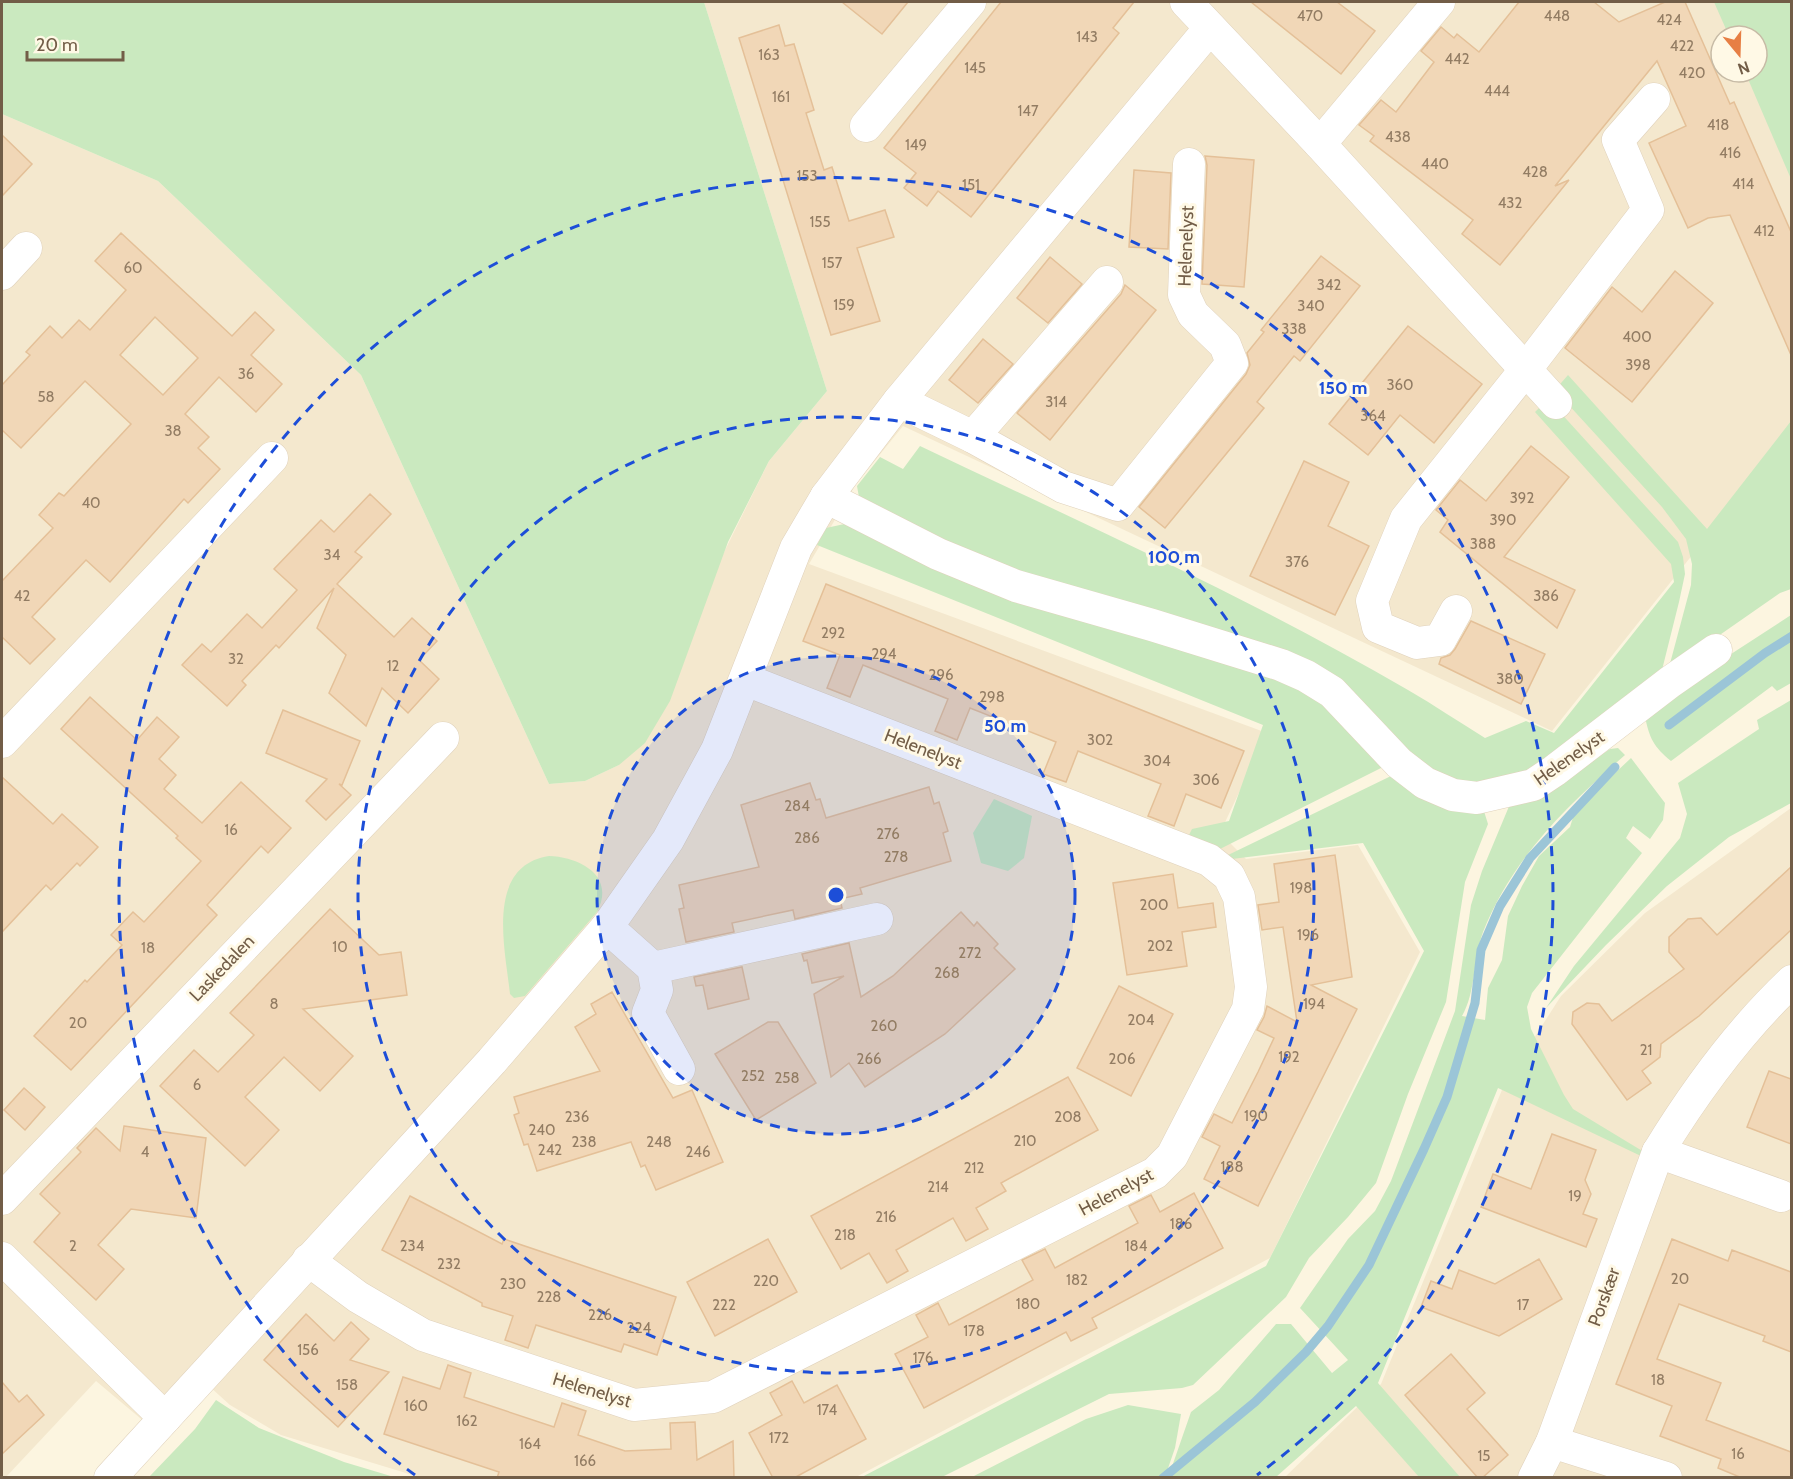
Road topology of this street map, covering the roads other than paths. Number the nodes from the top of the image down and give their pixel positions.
1 (970, 2) edge
2 (1186, 2) edge
3 (1439, 2) edge
4 (1210, 28) junction
5 (1654, 99) dead end
6 (866, 126) dead end
7 (1320, 144) junction
8 (1190, 164) dead end
9 (26, 248) dead end
10 (2, 274) edge
11 (1107, 282) dead end
12 (1526, 369) junction
13 (899, 400) junction
14 (1556, 403) dead end
15 (973, 437) junction
16 (272, 458) dead end
17 (826, 496) junction
18 (1456, 611) dead end
19 (1716, 650) dead end
20 (746, 680) junction
21 (442, 738) dead end
22 (2, 742) edge
23 (877, 919) dead end
24 (607, 927) junction
25 (653, 968) junction
26 (1791, 981) edge
27 (680, 1069) dead end
28 (1658, 1152) junction
29 (1781, 1196) dead end
30 (2, 1199) edge
31 (2, 1258) edge
32 (308, 1260) junction
33 (165, 1418) junction
34 (1552, 1442) junction
35 (110, 1478) edge
36 (1534, 1478) edge
37 (1666, 1478) edge

1 - 6 street
2 - 4 street
3 - 7 street
4 - 7 street
4 - 13 street
5 - 12 street
7 - 12 street
8 - 15 street, Helenelyst
9 - 10 street
11 - 15 street
12 - 14 street
12 - 18 street
13 - 15 street, Helenelyst
13 - 17 street
16 - 22 street
17 - 19 street, Helenelyst
17 - 20 street
20 - 24 street
20 - 32 street, Helenelyst
21 - 30 street, Laskedalen
23 - 25 street
24 - 25 street
24 - 32 street
25 - 27 street
26 - 28 street, Porskær
28 - 29 street
28 - 34 street, Porskær
31 - 33 street
32 - 33 street
33 - 35 street
34 - 36 street, Porskær
34 - 37 street

